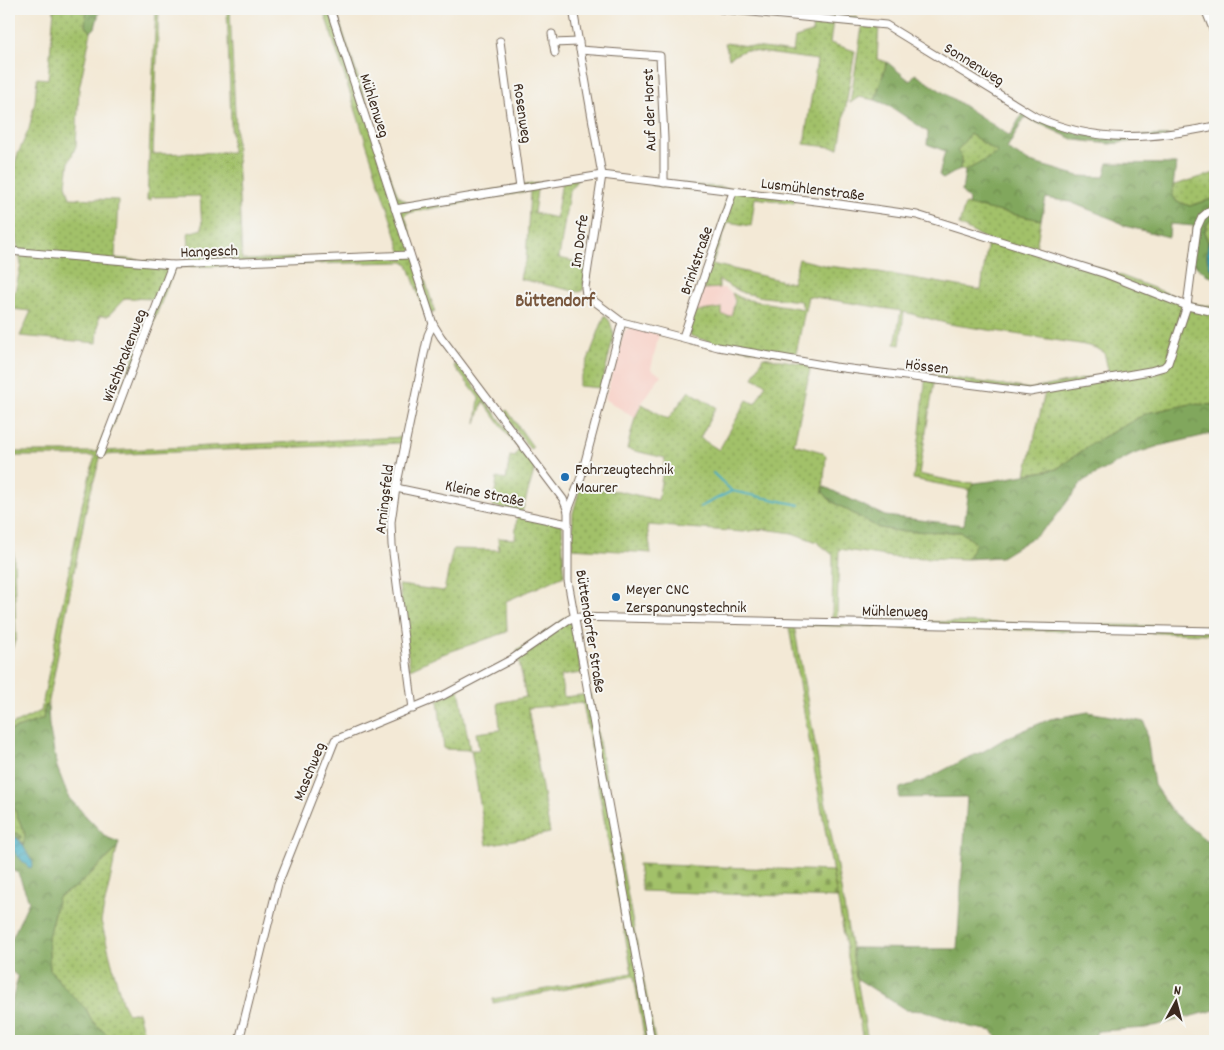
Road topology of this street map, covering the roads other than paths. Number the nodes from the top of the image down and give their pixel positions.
1 (332, 9) edge
2 (573, 9) edge
3 (720, 9) edge
4 (1205, 9) edge
5 (552, 34) dead end
6 (1215, 34) edge
7 (500, 41) dead end
8 (553, 43) junction
9 (580, 46) junction
10 (555, 53) dead end
11 (1215, 126) edge
12 (602, 175) junction
13 (664, 183) junction
14 (520, 188) junction
15 (733, 192) junction
16 (1215, 206) edge
17 (396, 209) junction
18 (9, 251) edge
19 (410, 255) junction
20 (172, 265) junction
21 (1187, 306) junction
22 (1215, 312) edge
23 (622, 322) junction
24 (433, 324) junction
25 (683, 337) junction
26 (100, 454) dead end
27 (396, 488) junction
28 (568, 511) junction
29 (568, 524) junction
30 (574, 617) junction
31 (1215, 631) edge
32 (413, 709) junction
33 (239, 1041) edge
34 (651, 1041) edge

1 - 17 street, Mühlenweg
2 - 9 street, Im Dorfe
3 - 11 street, Sonnenweg
4 - 6 street
5 - 8 street
7 - 14 street, Rosenweg
8 - 9 street
8 - 10 street
9 - 12 street, Im Dorfe
9 - 13 street, Auf der Horst
12 - 13 street, Lusmühlenstraße
12 - 14 street, Lusmühlenstraße
12 - 23 street, Im Dorfe
13 - 15 street, Lusmühlenstraße
14 - 17 street, Lusmühlenstraße
15 - 21 street, Lusmühlenstraße
15 - 25 street, Brinkstraße
16 - 21 street
17 - 19 street
18 - 20 street, Hangesch
19 - 20 street, Hangesch
19 - 24 street
20 - 26 street, Wischbrakenweg
21 - 22 street, Lusmühlenstraße
21 - 25 street, Hössen
23 - 25 street, Hössen
23 - 28 street
24 - 27 street, Arningsfeld
24 - 28 street
27 - 29 street, Kleine Straße
27 - 32 street, Arningsfeld
28 - 29 street, Büttendorfer Straße
29 - 30 street, Büttendorfer Straße
30 - 31 street, Mühlenweg
30 - 32 street, Maschweg
30 - 34 street, Büttendorfer Straße
32 - 33 street, Maschweg

